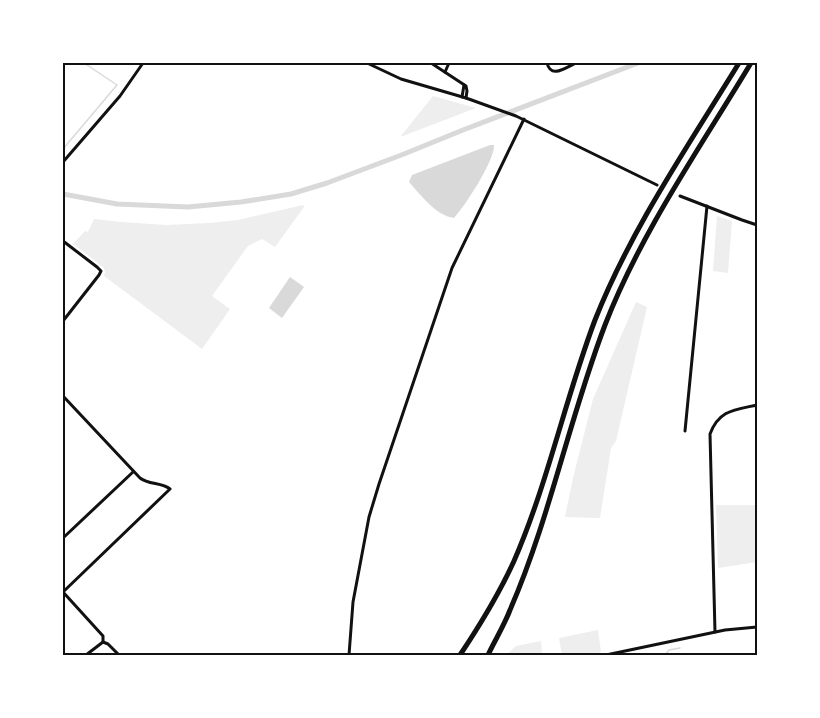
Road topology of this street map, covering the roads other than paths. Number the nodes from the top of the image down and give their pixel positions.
1 (143, 63) edge
2 (367, 63) edge
3 (430, 63) edge
4 (448, 63) edge
5 (547, 63) edge
6 (576, 63) edge
7 (739, 63) edge
8 (751, 63) edge
9 (445, 72) junction
10 (464, 97) junction
11 (524, 119) junction
12 (63, 162) edge
13 (657, 185) dead end
14 (680, 196) dead end
15 (707, 206) junction
16 (757, 225) edge
17 (63, 241) edge
18 (63, 321) edge
19 (63, 396) edge
20 (757, 405) edge
21 (685, 431) dead end
22 (134, 472) junction
23 (63, 538) edge
24 (63, 592) edge
25 (757, 627) edge
26 (715, 632) junction
27 (103, 642) junction
28 (86, 655) edge
29 (119, 655) edge
30 (349, 655) edge
31 (460, 655) edge
32 (488, 655) edge
33 (606, 655) edge

1 - 12 street
2 - 10 street
3 - 9 street
4 - 9 street
5 - 6 street
7 - 31 highway
8 - 32 highway
9 - 10 street
10 - 11 street
11 - 13 street
11 - 30 street
14 - 15 street
15 - 16 street
15 - 21 street
17 - 18 street
19 - 22 street
20 - 26 street
22 - 23 street
22 - 24 street
24 - 27 street
25 - 26 street
26 - 33 street
27 - 28 street
27 - 29 street

